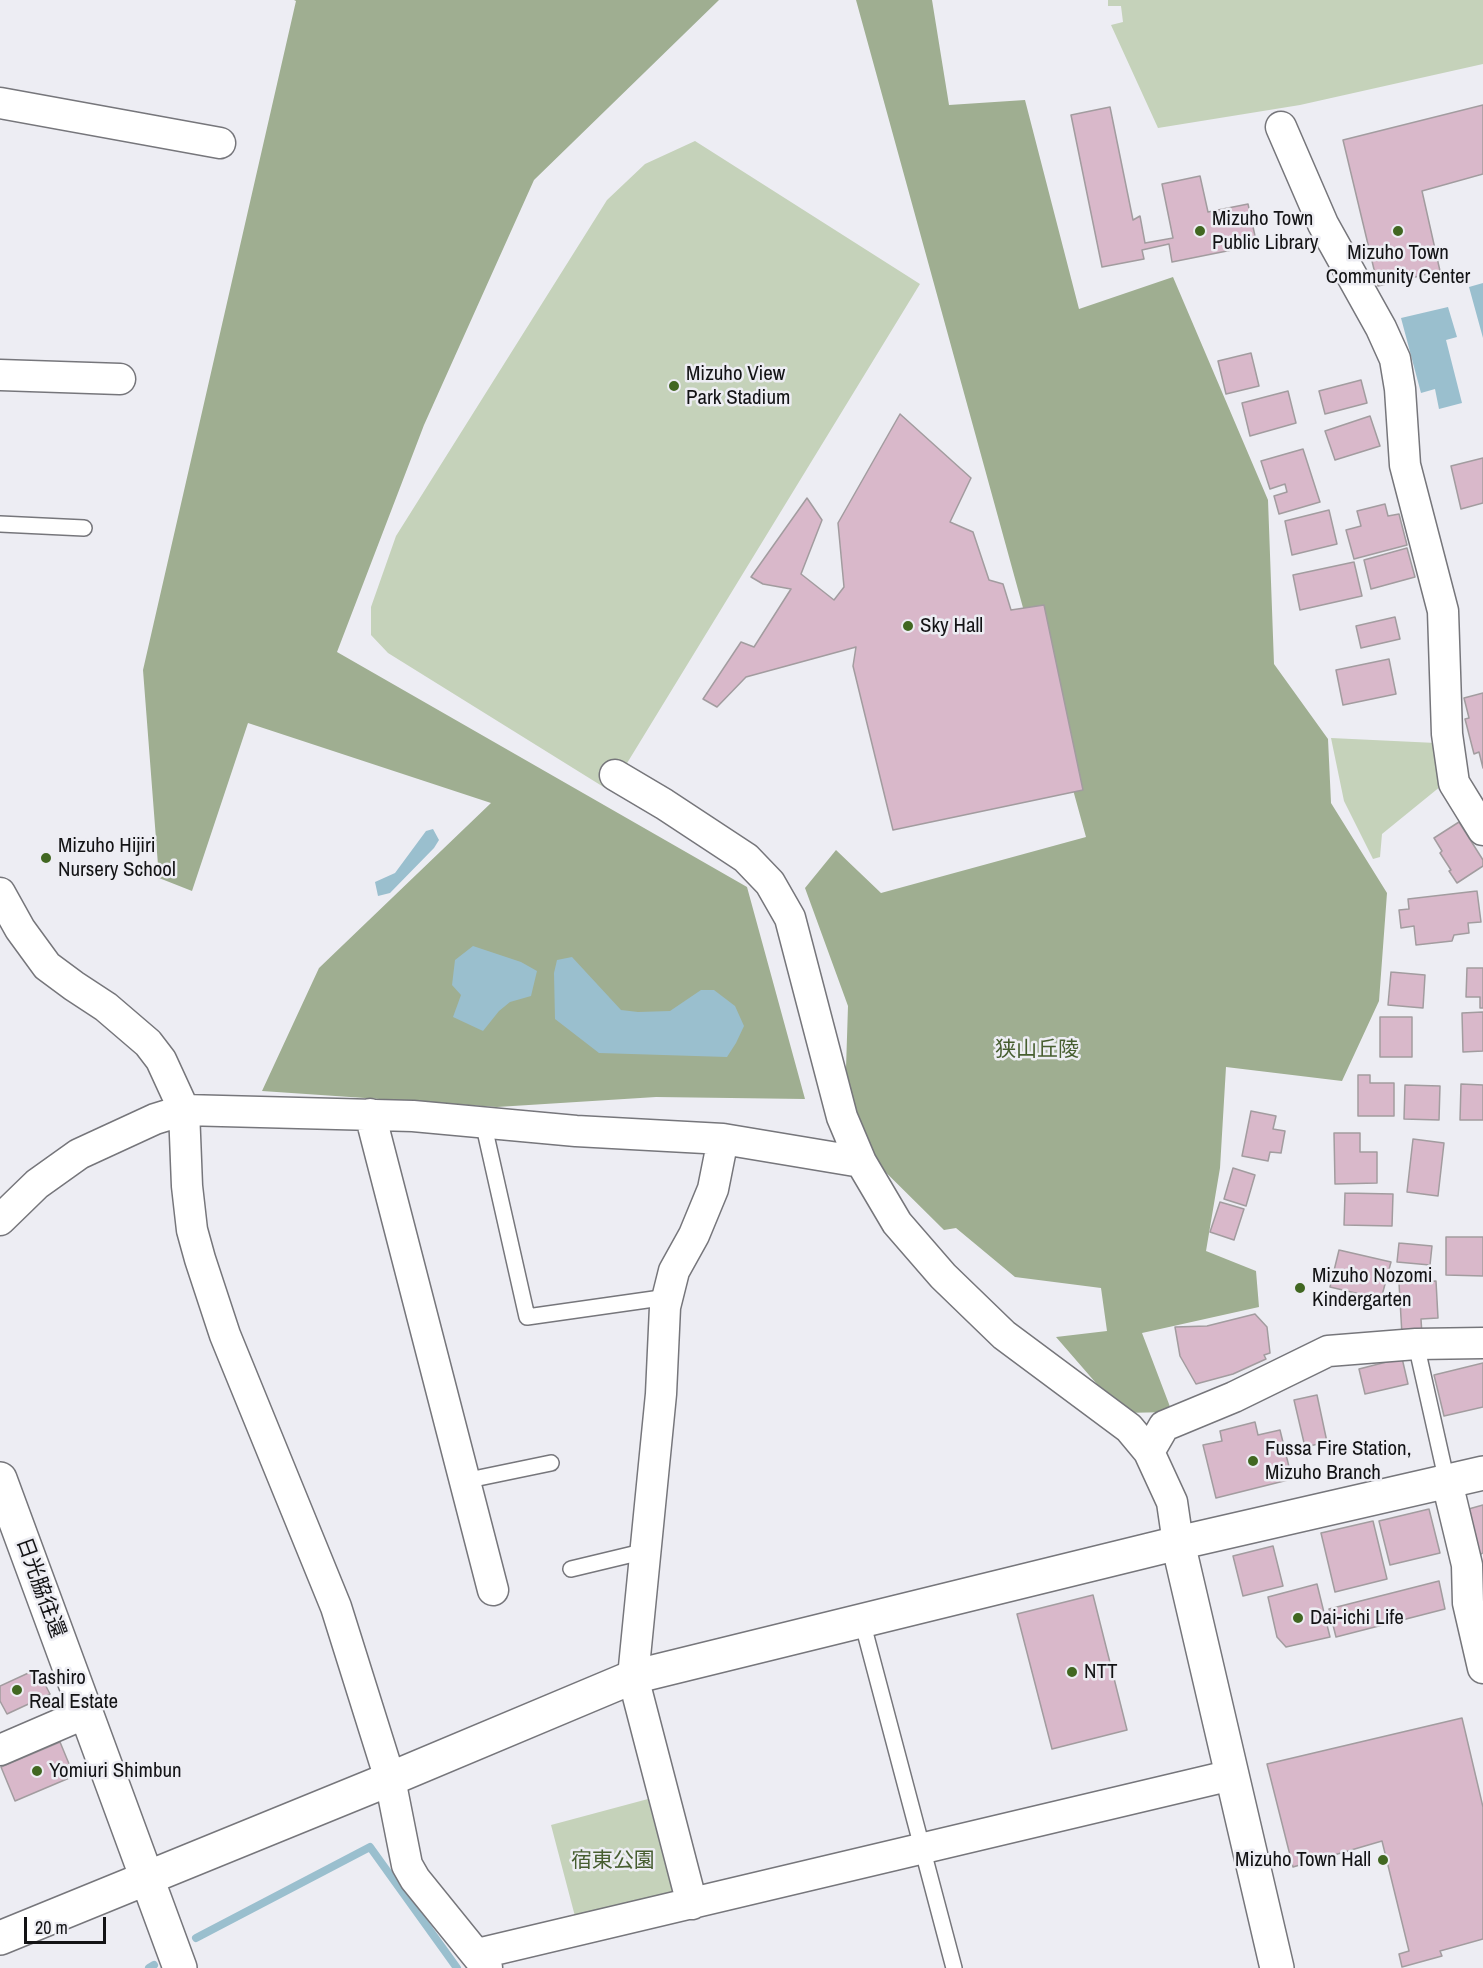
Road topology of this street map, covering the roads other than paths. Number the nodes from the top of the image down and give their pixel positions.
1 (0, 103) edge
2 (1281, 127) dead end
3 (220, 143) dead end
4 (0, 375) edge
5 (120, 379) dead end
6 (0, 524) edge
7 (84, 528) dead end
8 (615, 775) dead end
9 (1483, 830) edge
10 (0, 893) edge
11 (184, 1110) junction
12 (370, 1114) junction
13 (483, 1122) junction
14 (723, 1139) junction
15 (861, 1162) junction
16 (0, 1220) edge
17 (668, 1297) junction
18 (1483, 1343) edge
19 (1416, 1344) junction
20 (1149, 1452) junction
21 (551, 1463) dead end
22 (1483, 1473) edge
23 (0, 1479) edge
24 (464, 1481) junction
25 (1448, 1482) junction
26 (1178, 1543) junction
27 (646, 1551) junction
28 (571, 1569) dead end
29 (1476, 1577) edge
30 (493, 1590) dead end
31 (862, 1621) junction
32 (1483, 1668) edge
33 (633, 1677) junction
34 (86, 1713) junction
35 (0, 1750) edge
36 (1232, 1775) junction
37 (390, 1779) junction
38 (922, 1849) junction
39 (147, 1879) junction
40 (692, 1904) junction
41 (0, 1938) edge
42 (482, 1961) edge
43 (174, 1966) edge
44 (954, 1968) edge
45 (1276, 1968) edge

1 - 3 street
2 - 9 street
4 - 5 street
6 - 7 lane
8 - 15 street
10 - 11 street
11 - 12 street
11 - 16 street
11 - 37 street
12 - 13 street
12 - 24 street
13 - 14 street
13 - 17 lane
14 - 15 street
14 - 17 street
15 - 20 street
17 - 27 street
18 - 19 street
19 - 20 street
19 - 25 lane
20 - 26 street
21 - 24 lane
22 - 25 street
23 - 34 street, 日光脇往還
24 - 30 street
25 - 26 street
25 - 29 street
26 - 31 street
26 - 36 street
27 - 28 lane
27 - 33 street
29 - 32 street
31 - 33 street
31 - 38 lane
33 - 37 street
33 - 40 street
34 - 35 street
34 - 39 street, 日光脇往還
36 - 38 street
36 - 45 street
37 - 39 street
37 - 42 street
38 - 40 street
38 - 44 lane
39 - 41 street
39 - 43 street, 日光脇往還
40 - 42 street

